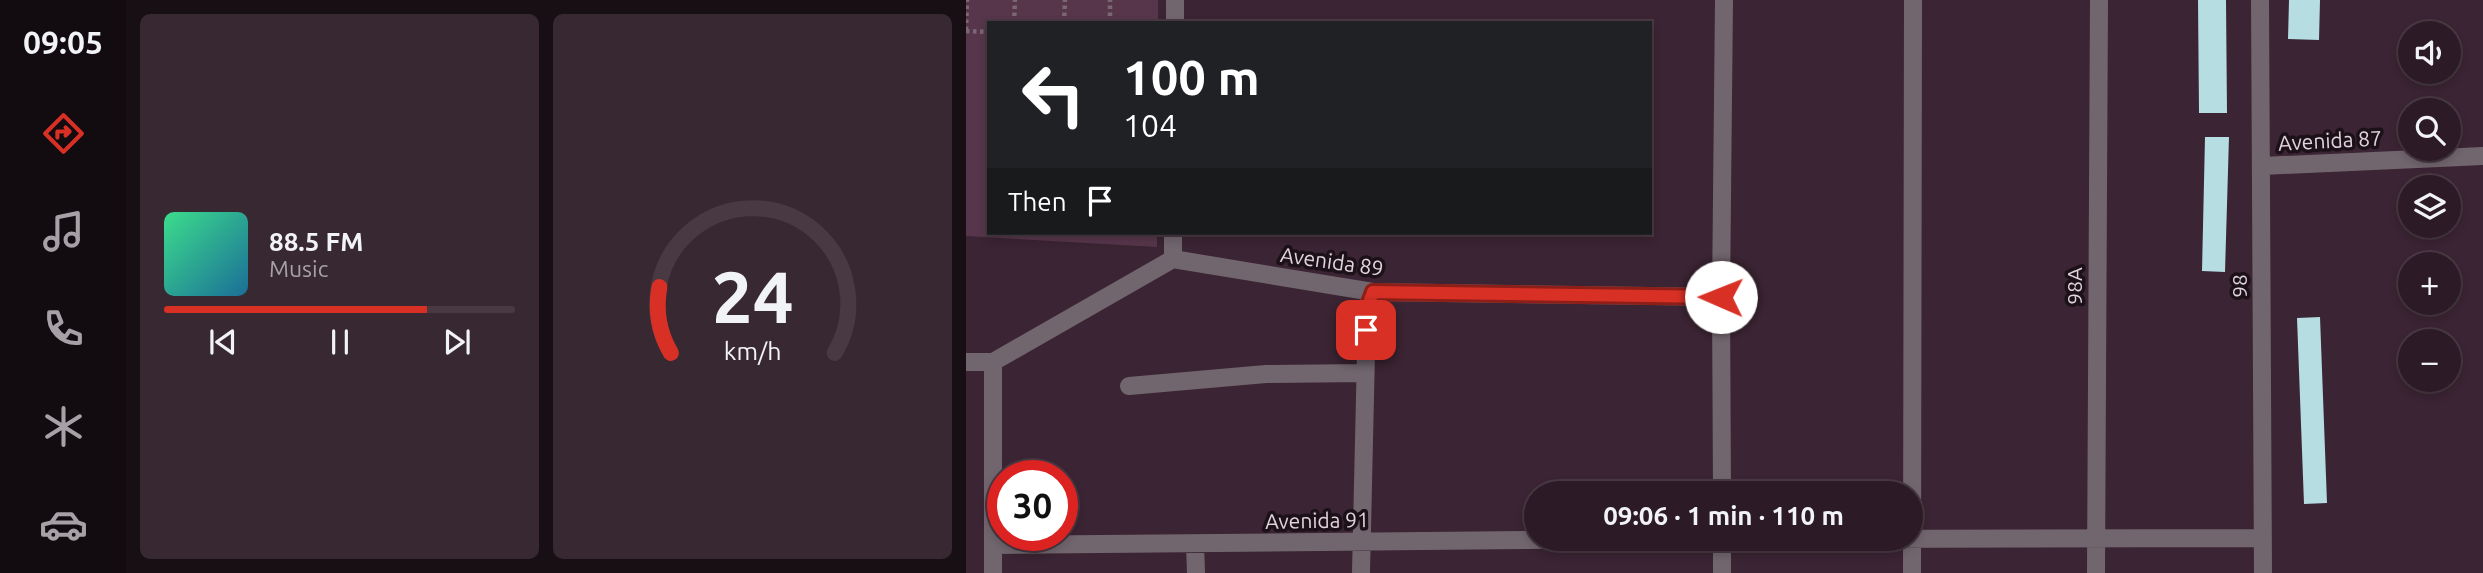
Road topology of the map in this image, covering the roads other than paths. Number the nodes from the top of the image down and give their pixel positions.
1 (1175, 0) edge
2 (1724, 0) edge
3 (1913, 0) edge
4 (2099, 0) edge
5 (2260, 0) edge
6 (1175, 21) edge
7 (2483, 156) edge
8 (2262, 166) junction
9 (1173, 235) edge
10 (1173, 259) junction
11 (1373, 292) junction
12 (1721, 297) junction
13 (966, 362) edge
14 (993, 362) junction
15 (1365, 373) junction
16 (1129, 386) dead end
17 (993, 460) edge
18 (1722, 481) edge
19 (1912, 481) edge
20 (2096, 538) junction
21 (2262, 538) junction
22 (1524, 540) edge
23 (1923, 540) edge
24 (1362, 542) junction
25 (1195, 544) junction
26 (1078, 545) edge
27 (993, 551) edge
28 (1723, 551) edge
29 (1912, 551) edge
30 (993, 573) edge
31 (1196, 573) edge
32 (1361, 573) edge
33 (1722, 573) edge
34 (1912, 573) edge
35 (2096, 573) edge
36 (2263, 573) edge

1 - 6 street
2 - 12 street
3 - 19 street
4 - 20 street, 98A
5 - 8 street, 98
7 - 8 street, Avenida 87
8 - 21 street, 98
9 - 10 street
10 - 11 street, Avenida 89
10 - 14 street
11 - 12 street, Avenida 89
11 - 15 street
12 - 18 street
13 - 14 street
14 - 17 street
15 - 16 street
15 - 24 street
20 - 21 street
20 - 23 street
20 - 35 street, 98A
21 - 36 street, 98
22 - 24 street, Avenida 91
24 - 25 street, Avenida 91
24 - 32 street
25 - 26 street, Avenida 91
25 - 31 street
27 - 30 street
28 - 33 street
29 - 34 street

